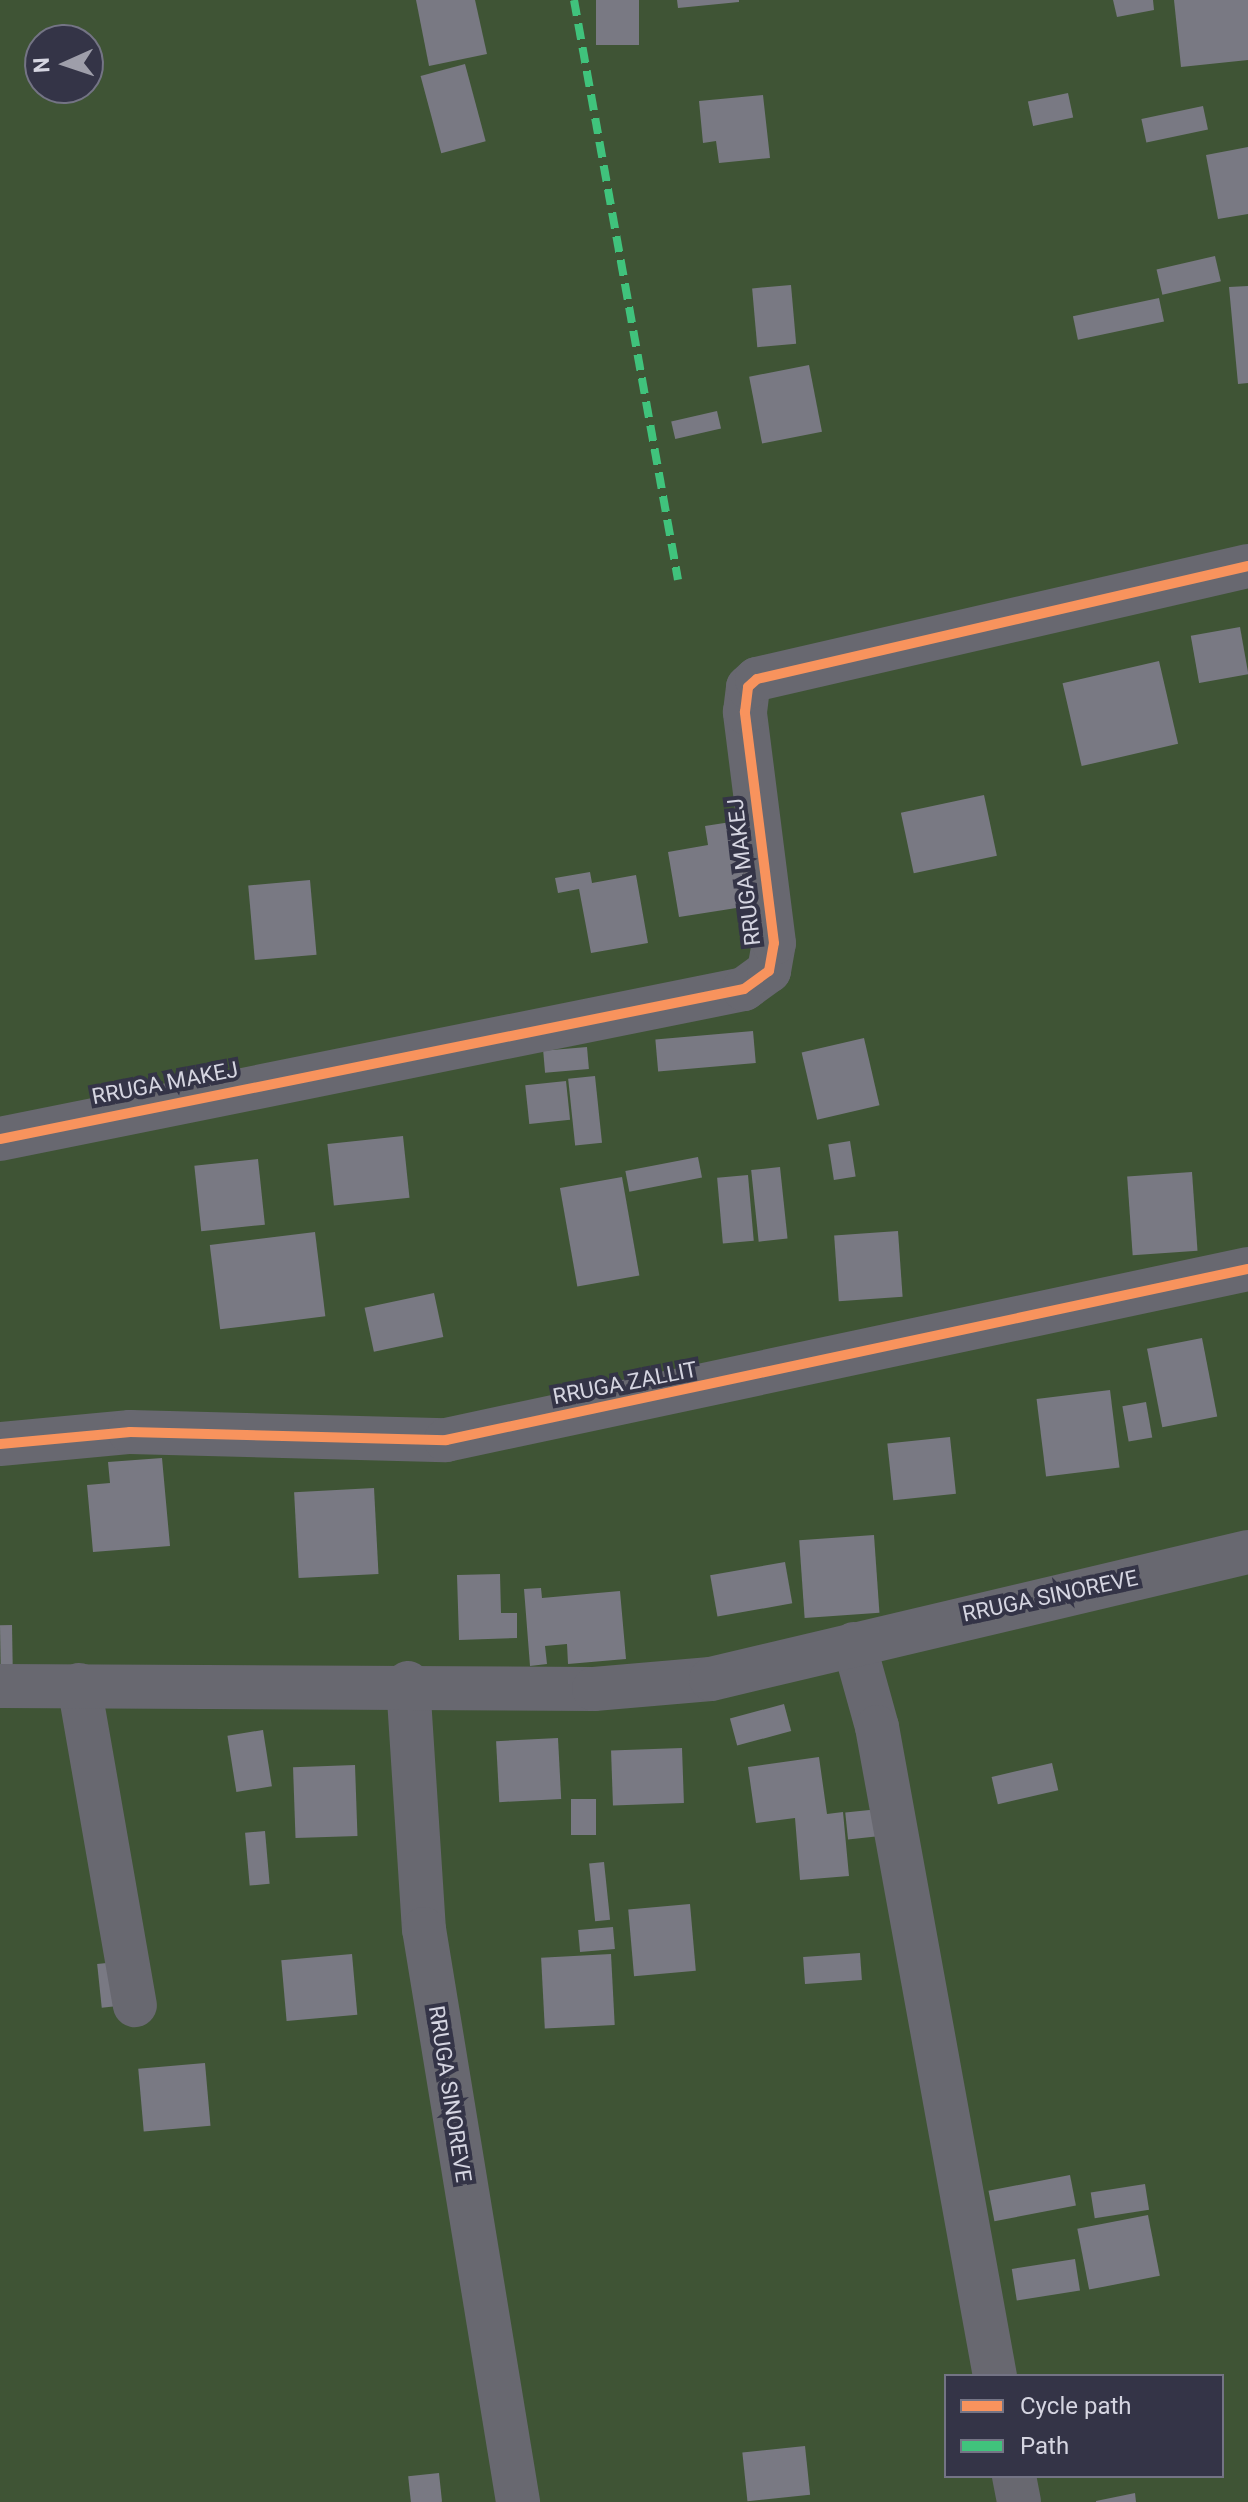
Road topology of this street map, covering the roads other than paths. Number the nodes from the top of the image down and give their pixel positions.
1 (1248, 566) edge
2 (0, 1139) edge
3 (1248, 1269) edge
4 (0, 1444) edge
5 (1248, 1552) edge
6 (854, 1644) junction
7 (408, 1683) junction
8 (79, 1685) junction
9 (0, 1686) edge
10 (135, 2005) dead end
11 (995, 2374) edge
12 (1014, 2478) edge
13 (518, 2502) edge
14 (1019, 2502) edge

1 - 2 street, RRUGA MAKEJ
3 - 4 street, RRUGA ZALLIT
5 - 6 street, RRUGA SINOREVE
6 - 7 street, RRUGA SINOREVE
6 - 11 street
7 - 8 street, RRUGA SINOREVE
7 - 13 street, RRUGA SINOREVE
8 - 9 street, RRUGA SINOREVE
8 - 10 street
12 - 14 street

